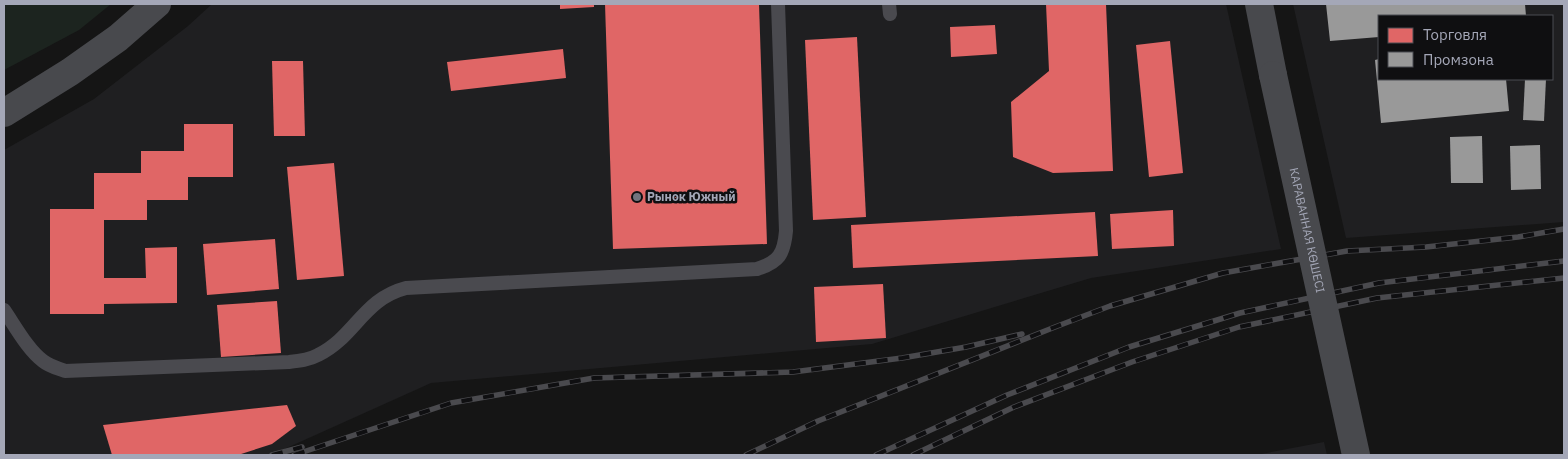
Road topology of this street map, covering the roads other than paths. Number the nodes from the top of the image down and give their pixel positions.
1 (157, 4) edge
2 (778, 4) edge
3 (1259, 4) edge
4 (4, 113) edge
5 (4, 310) edge
6 (1356, 455) edge

1 - 4 main road
2 - 5 lane
3 - 6 main road, КАРАВАННАЯ КӨШЕСІ, bridge

